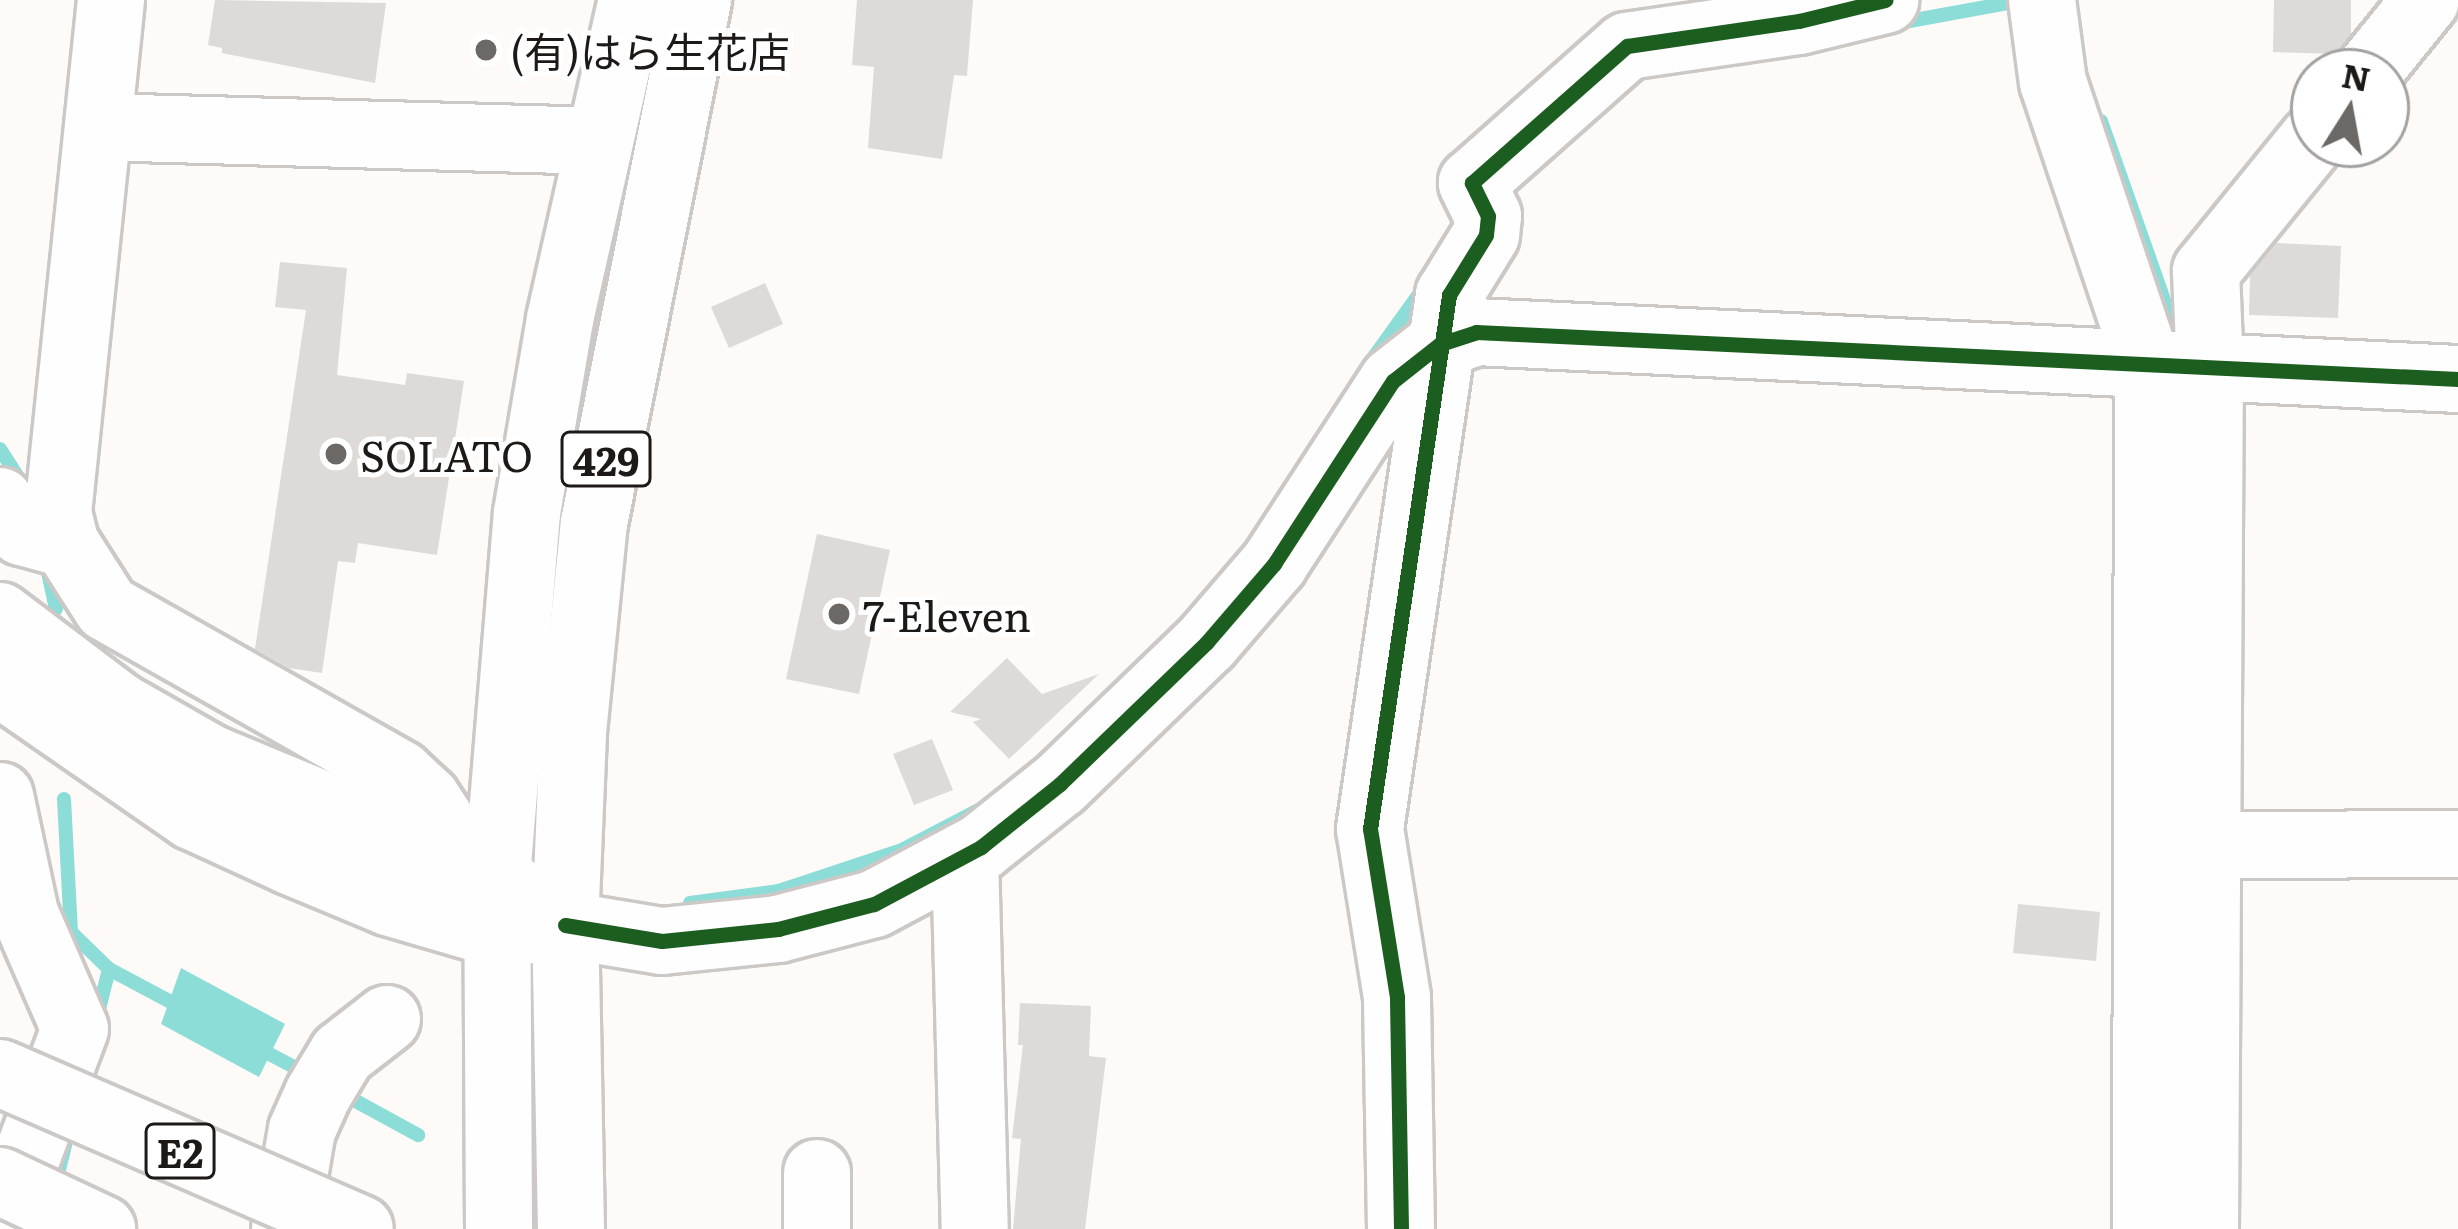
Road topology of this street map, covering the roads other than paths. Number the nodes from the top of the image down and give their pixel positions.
1 (111, 0) edge
2 (632, 0) edge
3 (698, 0) edge
4 (1885, 0) edge
5 (2042, 0) edge
6 (2426, 0) edge
7 (2387, 48) edge
8 (99, 127) junction
9 (599, 141) junction
10 (2290, 168) edge
11 (1440, 344) junction
12 (2179, 368) junction
13 (2458, 379) edge
14 (38, 531) edge
15 (0, 616) edge
16 (0, 683) edge
17 (0, 796) edge
18 (2458, 844) edge
19 (2205, 845) junction
20 (965, 856) junction
21 (489, 892) junction
22 (565, 925) junction
23 (387, 1019) dead end
24 (0, 1073) edge
25 (0, 1181) edge
26 (0, 1229) edge
27 (102, 1229) edge
28 (285, 1229) edge
29 (360, 1229) edge
30 (499, 1229) edge
31 (571, 1229) edge
32 (975, 1229) edge
33 (1401, 1229) edge
34 (2146, 1229) edge
35 (2204, 1229) edge

1 - 8 main road
2 - 9 main road, 429
3 - 22 main road, 429
4 - 11 main road
5 - 12 main road
6 - 7 main road
8 - 9 main road
8 - 14 main road
9 - 21 main road, 429
10 - 12 main road
11 - 12 main road
11 - 20 main road
11 - 33 main road
12 - 13 main road
12 - 19 main road
12 - 34 main road
14 - 21 main road
15 - 21 main road
16 - 21 main road
17 - 26 main road
18 - 19 main road
19 - 35 main road
20 - 22 main road
20 - 32 main road
21 - 22 main road
21 - 30 main road, 429
22 - 31 main road, 429
23 - 28 main road
24 - 29 main road, E2, bridge
25 - 27 main road, E2, bridge

